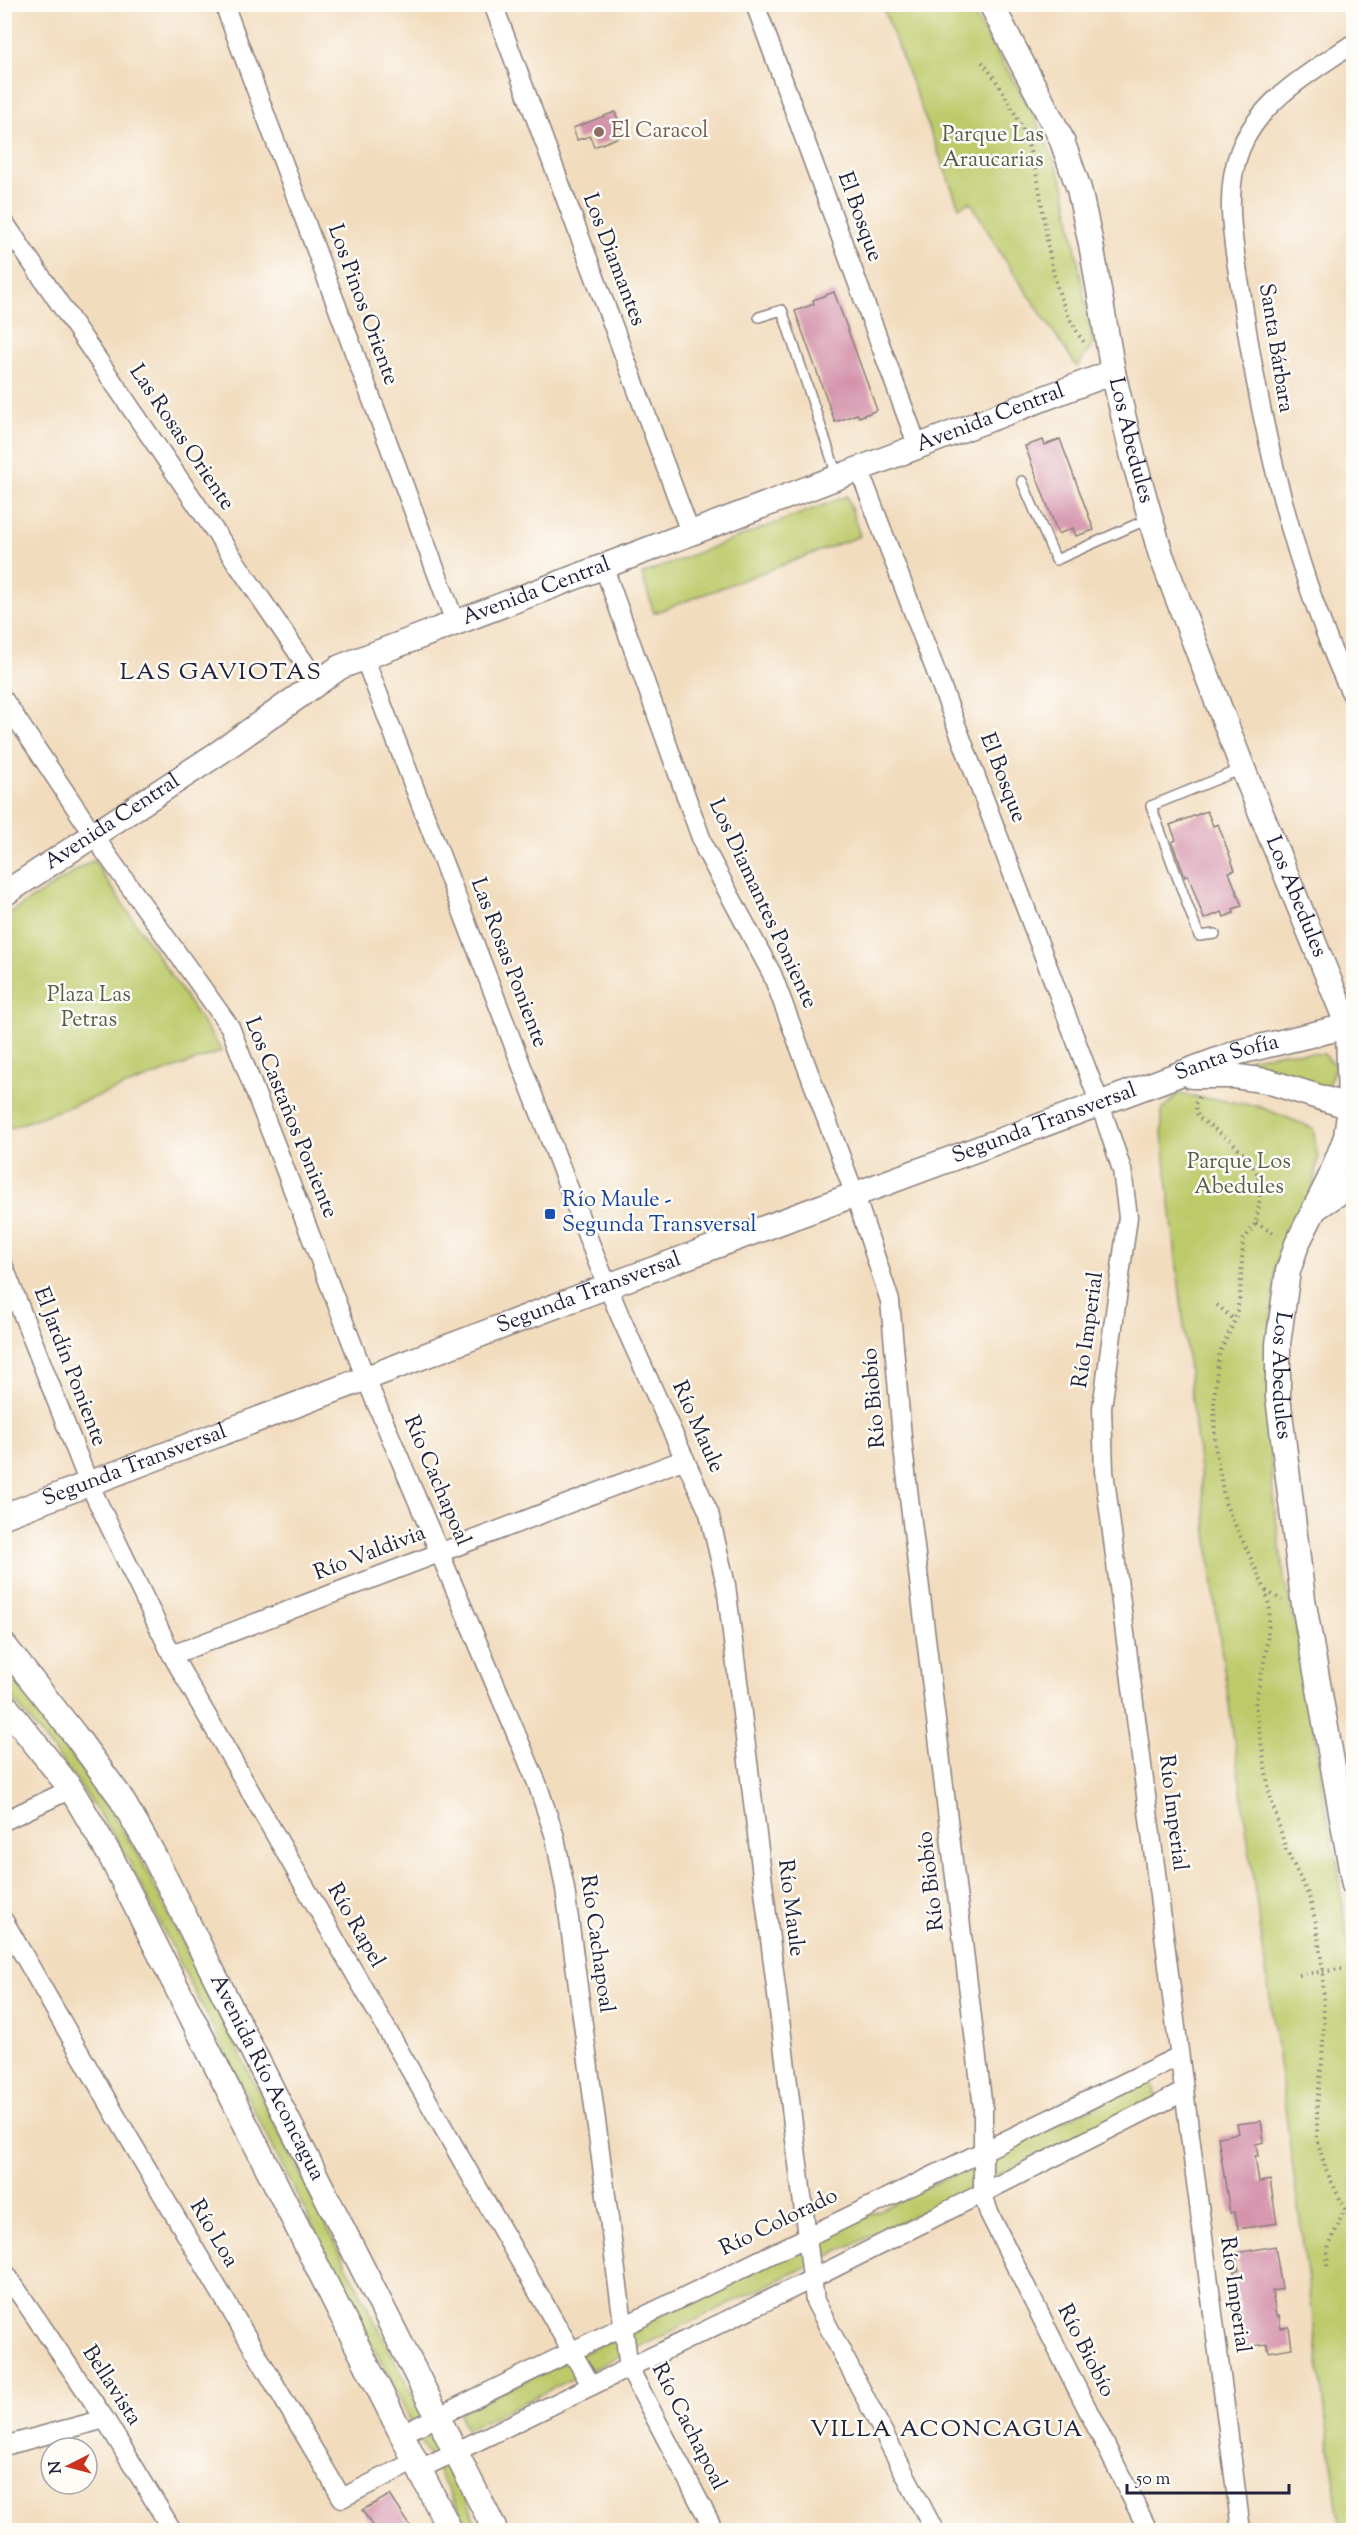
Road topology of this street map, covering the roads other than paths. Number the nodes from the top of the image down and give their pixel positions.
1 (224, 4) edge
2 (494, 4) edge
3 (754, 4) edge
4 (991, 4) edge
5 (1353, 43) edge
6 (4, 222) edge
7 (759, 317) dead end
8 (1113, 372) junction
9 (918, 447) junction
10 (848, 473) junction
11 (1022, 481) dead end
12 (1151, 518) junction
13 (690, 532) junction
14 (603, 566) junction
15 (455, 622) junction
16 (364, 657) junction
17 (317, 681) junction
18 (1353, 699) edge
19 (4, 700) edge
20 (1243, 769) junction
21 (95, 835) junction
22 (4, 894) edge
23 (1215, 934) dead end
24 (1350, 1026) edge
25 (1175, 1077) junction
26 (1100, 1104) junction
27 (1352, 1108) edge
28 (1353, 1183) edge
29 (855, 1195) junction
30 (1316, 1208) junction
31 (4, 1267) edge
32 (608, 1286) junction
33 (366, 1379) junction
34 (685, 1459) junction
35 (89, 1484) junction
36 (4, 1516) edge
37 (441, 1552) junction
38 (4, 1645) edge
39 (172, 1655) junction
40 (4, 1704) edge
41 (71, 1789) junction
42 (4, 1821) edge
43 (1353, 1873) edge
44 (4, 1921) edge
45 (1179, 2056) junction
46 (1183, 2092) junction
47 (982, 2150) junction
48 (983, 2194) junction
49 (806, 2236) junction
50 (4, 2271) edge
51 (812, 2279) junction
52 (624, 2326) junction
53 (573, 2353) junction
54 (629, 2368) junction
55 (591, 2385) junction
56 (436, 2417) junction
57 (105, 2419) junction
58 (402, 2434) junction
59 (4, 2446) edge
60 (453, 2451) junction
61 (417, 2465) junction
62 (172, 2530) edge
63 (450, 2530) edge
64 (495, 2530) edge
65 (714, 2530) edge
66 (934, 2530) edge
67 (1148, 2530) edge
68 (1241, 2530) edge

1 - 15 street, Los Pinos Oriente
2 - 13 street, Los Diamantes
3 - 9 street, El Bosque
4 - 8 street, Los Abedules
5 - 18 street, Santa Bárbara
6 - 17 street, Las Rosas Oriente
7 - 10 lane
8 - 9 street, Avenida Central
8 - 12 street, Los Abedules
9 - 10 street, Avenida Central
10 - 13 street, Avenida Central
10 - 26 street, El Bosque
11 - 12 lane
12 - 20 street, Los Abedules
13 - 14 street, Avenida Central
14 - 15 street, Avenida Central
14 - 29 street, Los Diamantes Poniente
15 - 16 street, Avenida Central
16 - 17 street, Avenida Central
16 - 32 street, Las Rosas Poniente
17 - 21 street, Avenida Central
19 - 21 street, Los Castaños Poniente
20 - 23 lane
20 - 24 street, Los Abedules
21 - 22 street, Avenida Central
21 - 33 street, Los Castaños Poniente
24 - 25 street, Santa Sofía
24 - 27 street, Los Abedules
25 - 26 street, Segunda Transversal
25 - 27 street, Santa Sofía
26 - 29 street, Segunda Transversal
26 - 45 street, Río Imperial
27 - 30 street, Los Abedules
28 - 30 street
29 - 32 street, Segunda Transversal
29 - 47 street, Río Biobío
30 - 43 street, Los Abedules
31 - 35 street, El Jardín Poniente
32 - 33 street, Segunda Transversal
32 - 34 street, Río Maule
33 - 35 street, Segunda Transversal
33 - 37 street, Río Cachapoal
34 - 37 street, Río Valdivia
34 - 49 street, Río Maule
35 - 36 street, Segunda Transversal
35 - 39 street, Río Rapel
37 - 39 street, Río Valdivia
37 - 52 street, Río Cachapoal
38 - 56 street, Avenida Río Aconcagua
39 - 53 street, Río Rapel
40 - 41 street, Avenida Río Aconcagua
41 - 42 street
41 - 58 street, Avenida Río Aconcagua
44 - 61 street, Río Loa
45 - 46 street, Río Imperial
45 - 47 street, Río Colorado
46 - 48 street
46 - 68 street, Río Imperial
47 - 48 street, Río Biobío
47 - 49 street, Río Colorado
48 - 51 street
48 - 67 street, Río Biobío
49 - 51 street, Río Maule
49 - 52 street, Río Colorado
50 - 57 street, Bellavista
51 - 54 street
51 - 66 street, Río Maule
52 - 53 street, Río Colorado
52 - 54 street, Río Cachapoal
53 - 55 street, Río Rapel
53 - 56 street, Río Colorado
54 - 55 street
54 - 65 street, Río Cachapoal
55 - 60 street
56 - 58 street, Río Colorado
56 - 60 street, Avenida Río Aconcagua
57 - 59 street
57 - 62 street, Bellavista
58 - 61 street, Avenida Río Aconcagua
60 - 61 street
60 - 64 street, Avenida Río Aconcagua
61 - 63 street, Avenida Río Aconcagua

